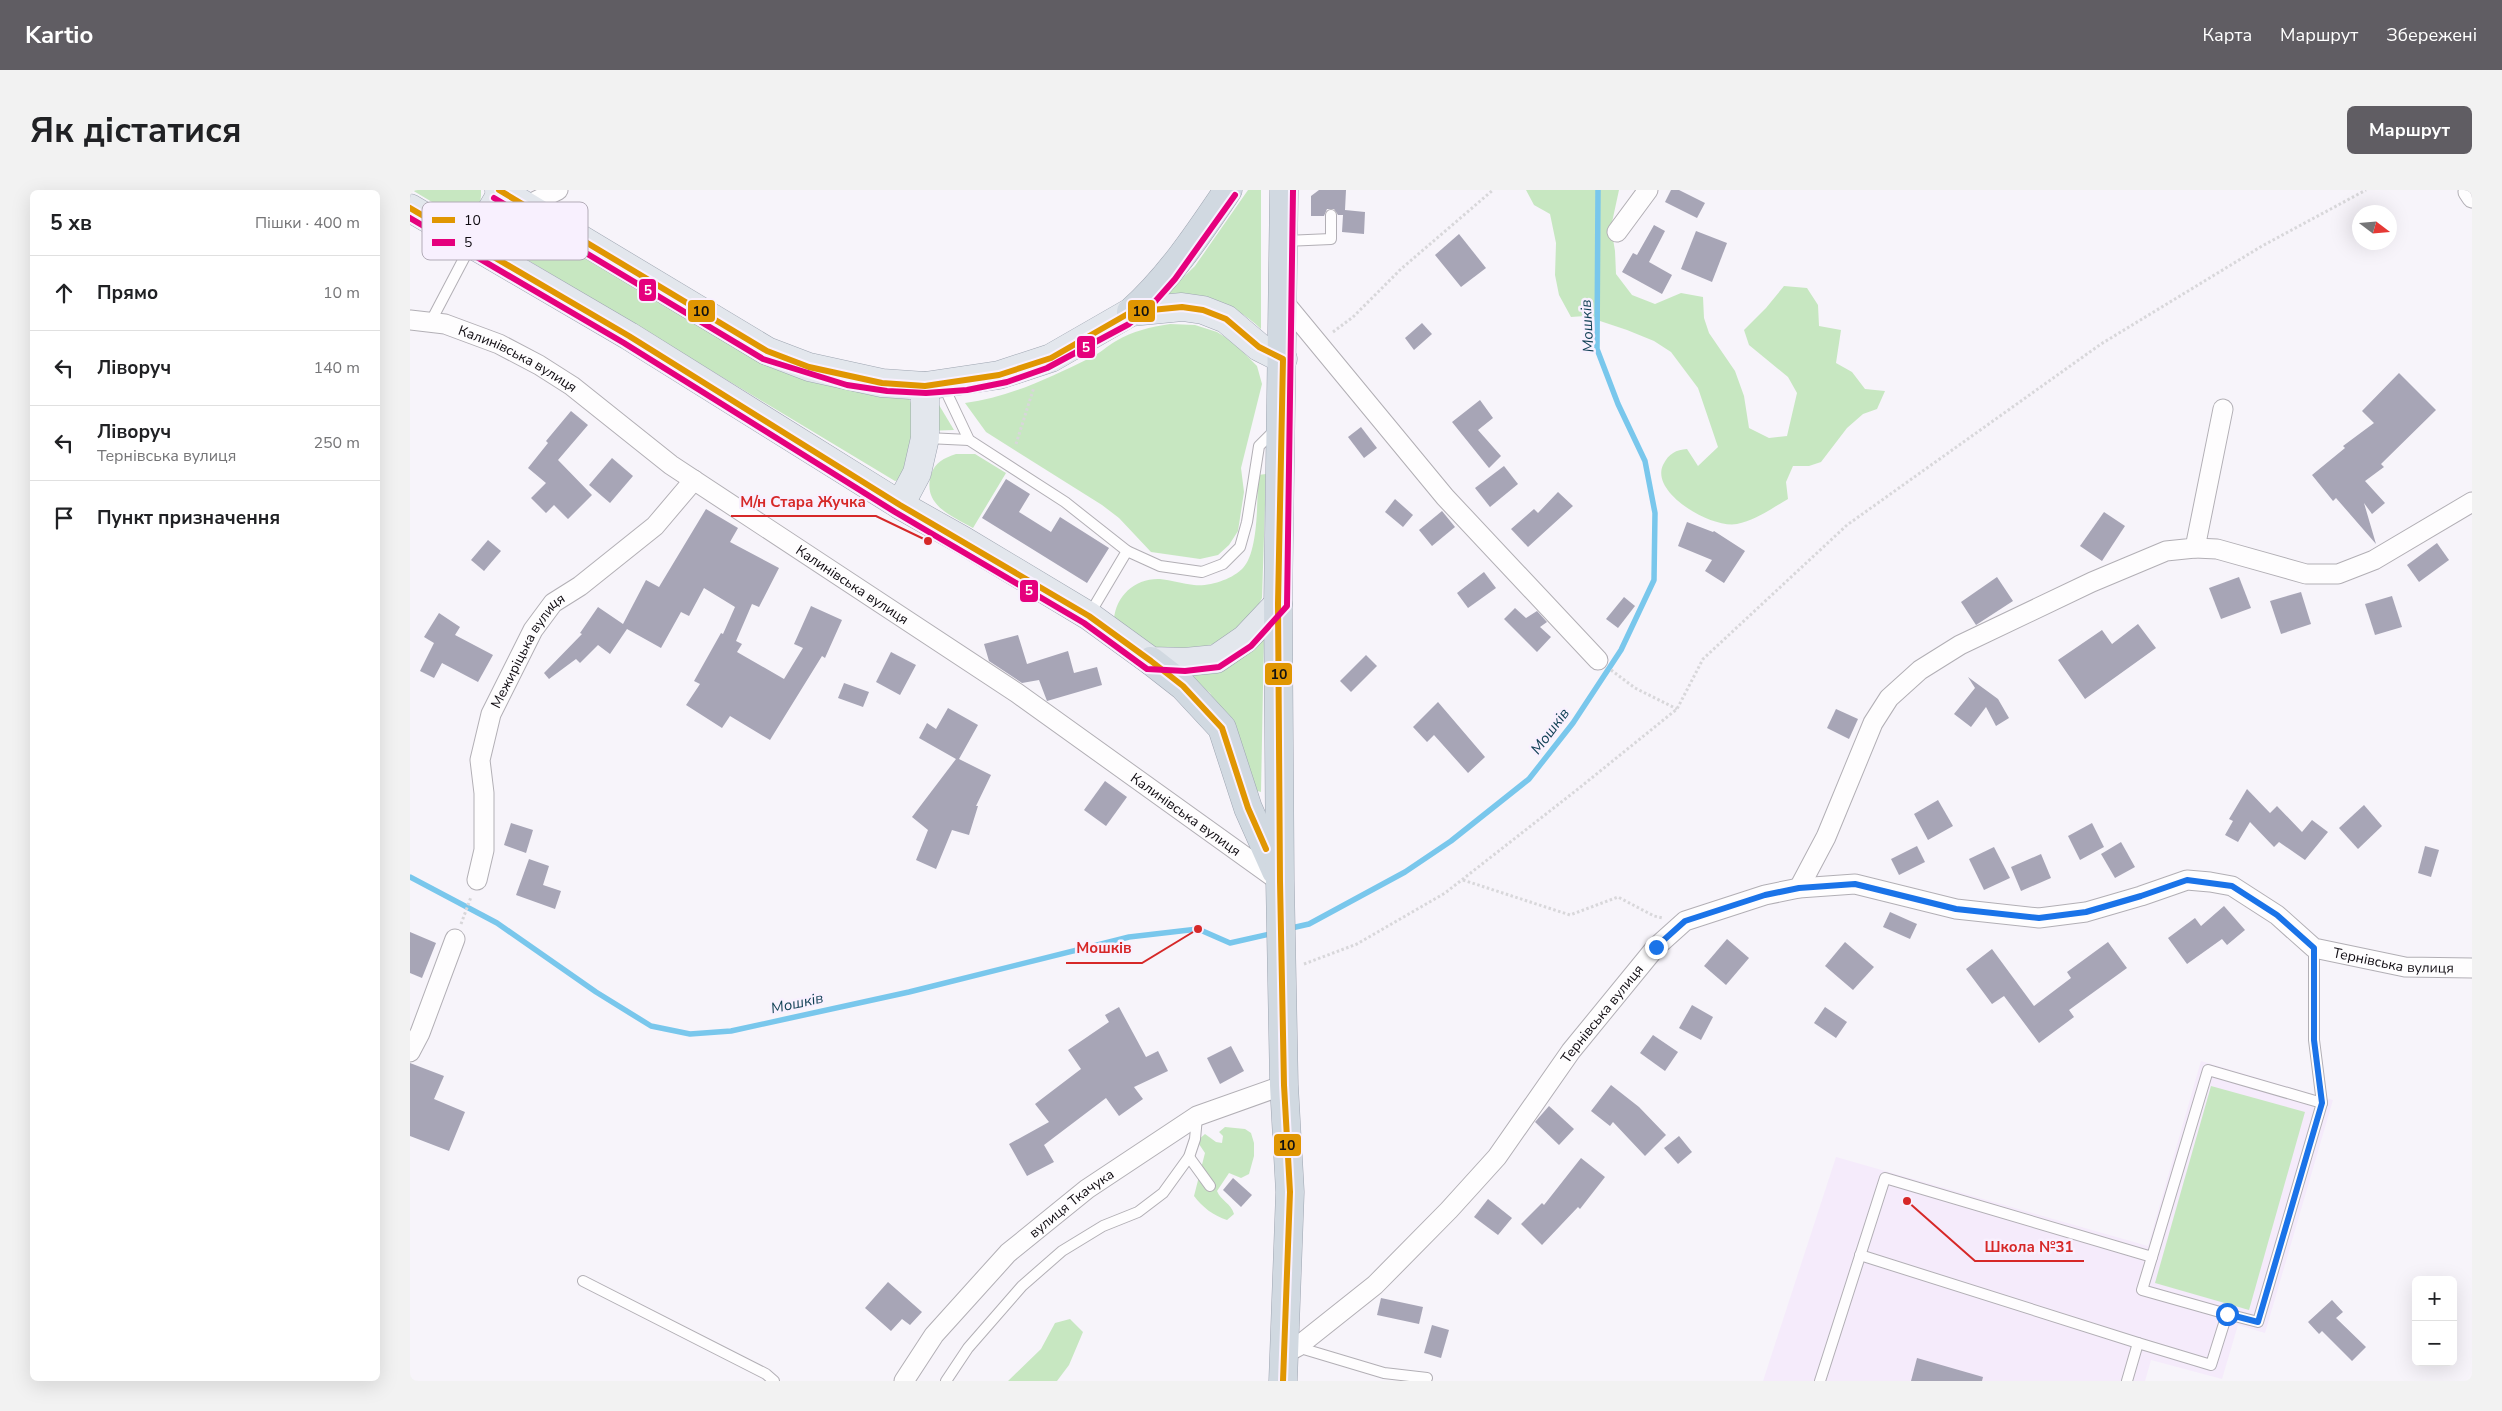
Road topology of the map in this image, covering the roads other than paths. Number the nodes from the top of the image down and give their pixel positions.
1 (558, 190) edge
2 (1228, 190) edge
3 (1284, 190) edge
4 (1648, 190) edge
5 (501, 191) edge
6 (495, 202) edge
7 (519, 202) edge
8 (534, 202) edge
9 (410, 208) edge
10 (422, 215) edge
11 (1331, 216) dead end
12 (1617, 232) dead end
13 (1284, 241) junction
14 (588, 243) edge
15 (463, 260) edge
16 (497, 260) edge
17 (1284, 302) junction
18 (1131, 312) junction
19 (410, 320) edge
20 (430, 323) junction
21 (1282, 359) junction
22 (934, 385) junction
23 (2223, 409) dead end
24 (1281, 424) junction
25 (925, 438) junction
26 (969, 440) junction
27 (694, 480) junction
28 (2472, 502) edge
29 (900, 506) junction
30 (2195, 548) junction
31 (1127, 551) junction
32 (1278, 604) junction
33 (1089, 616) junction
34 (1598, 660) dead end
35 (1151, 661) junction
36 (477, 880) dead end
37 (1799, 888) junction
38 (1281, 894) junction
39 (455, 939) dead end
40 (2314, 948) junction
41 (2472, 968) edge
42 (410, 1052) edge
43 (1284, 1085) junction
44 (2322, 1103) junction
45 (1197, 1116) junction
46 (1189, 1157) junction
47 (1210, 1186) dead end
48 (1860, 1255) junction
49 (2152, 1257) junction
50 (583, 1281) dead end
51 (2227, 1314) junction
52 (2138, 1344) junction
53 (1290, 1351) junction
54 (1385, 1377) edge
55 (1427, 1378) dead end
56 (774, 1381) edge
57 (904, 1381) edge
58 (946, 1381) edge
59 (1283, 1381) edge
60 (1820, 1381) edge
61 (2127, 1381) edge

1 - 8 street
2 - 18 highway
3 - 13 highway
4 - 12 street
5 - 6 main road
5 - 7 main road
9 - 10 main road
11 - 13 lane
13 - 17 highway
14 - 22 main road
15 - 20 lane
16 - 29 main road
17 - 21 highway
17 - 34 street
18 - 21 main road
18 - 22 main road
19 - 20 street, Калинівська вулиця
20 - 27 street, Калинівська вулиця
21 - 24 highway
22 - 25 main road
22 - 26 lane
23 - 30 street
24 - 31 lane
24 - 32 highway
25 - 26 lane
25 - 29 main road
26 - 31 lane
27 - 36 street, Межиріцька вулиця
27 - 38 street, Калинівська вулиця
28 - 30 street
29 - 33 main road
30 - 37 street
31 - 33 lane
32 - 35 main road
32 - 38 highway
33 - 35 main road
35 - 38 highway
37 - 40 street, Тернівська вулиця
37 - 53 street, Тернівська вулиця
38 - 43 highway
39 - 42 street
40 - 41 street, Тернівська вулиця
40 - 44 lane
43 - 45 street, вулиця Ткачука
43 - 53 highway
44 - 49 lane
44 - 51 lane
45 - 46 lane
45 - 57 street, вулиця Ткачука
46 - 47 lane
46 - 58 lane
48 - 49 lane
48 - 52 lane
48 - 60 lane
49 - 51 lane
50 - 56 lane
51 - 52 lane
52 - 61 lane
53 - 54 lane
53 - 59 highway
54 - 55 lane

